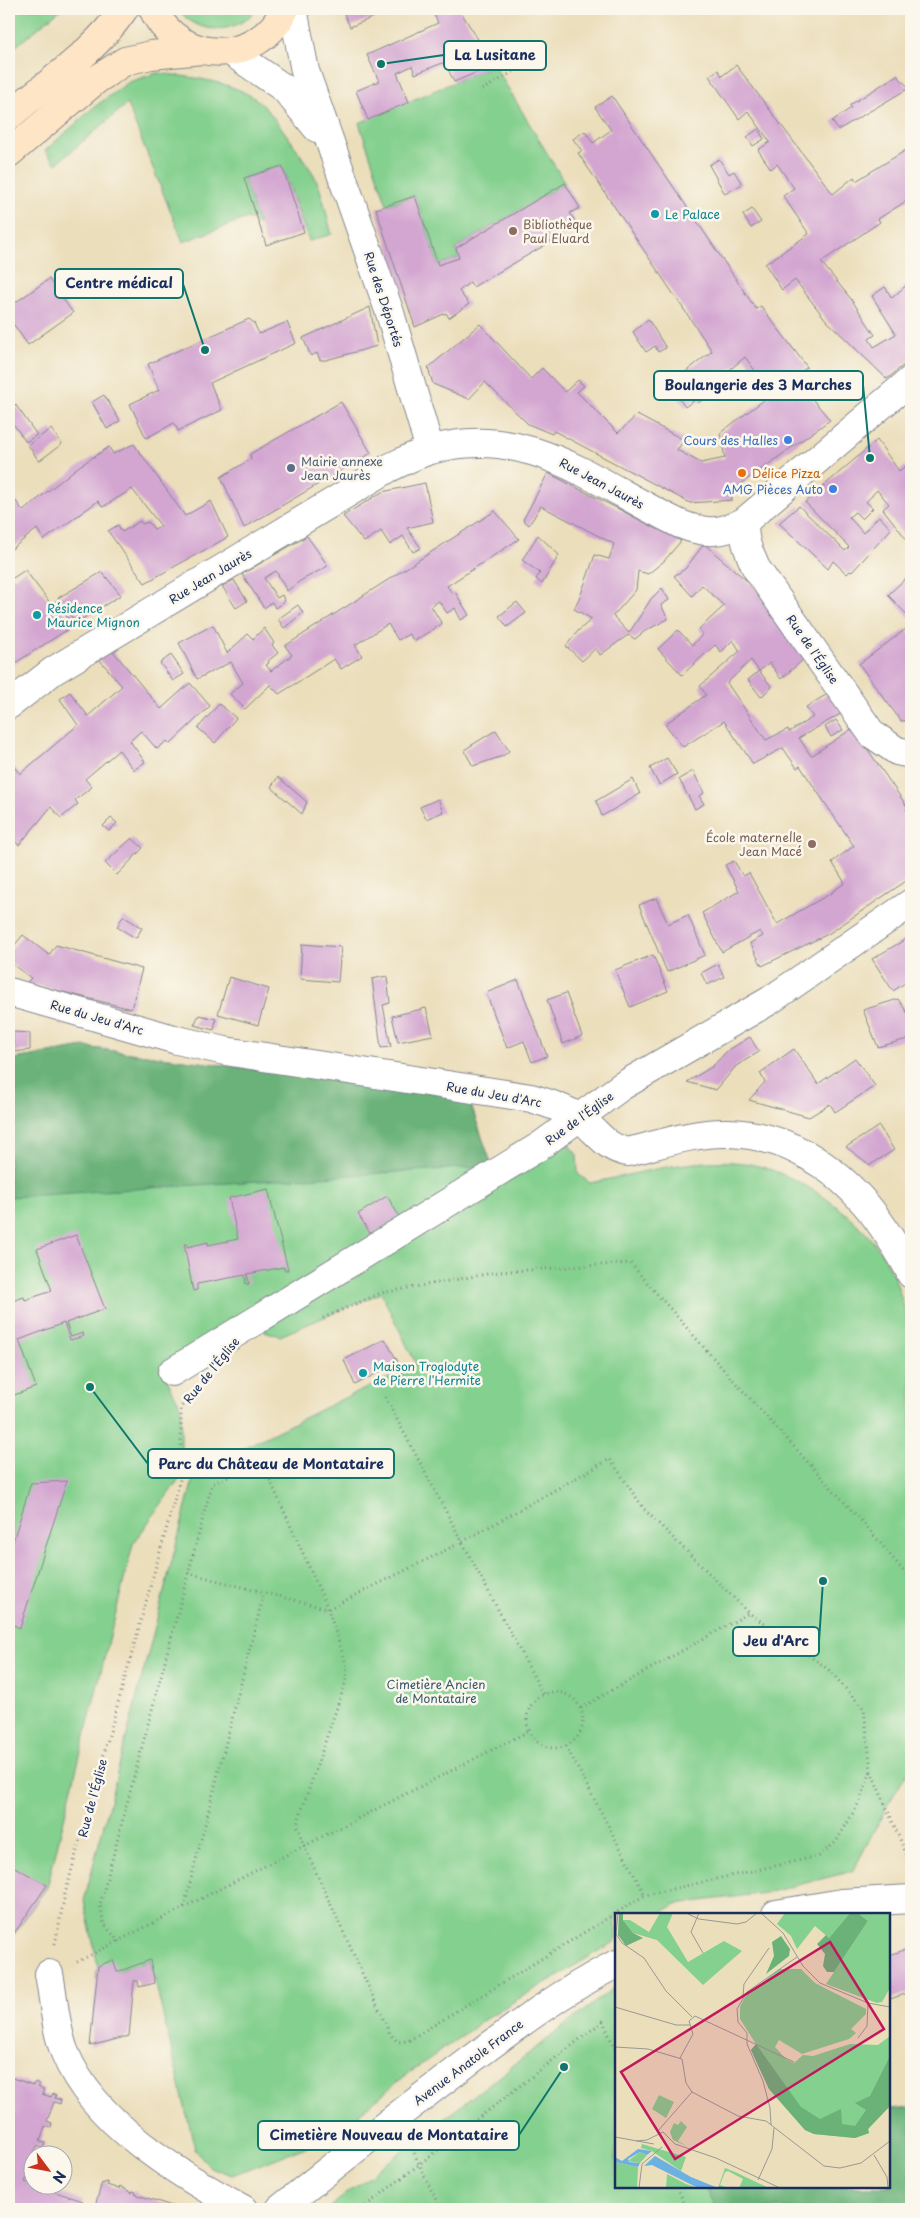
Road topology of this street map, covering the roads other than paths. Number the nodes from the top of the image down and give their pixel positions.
1 (124, 9) edge
2 (153, 9) edge
3 (286, 9) edge
4 (293, 9) edge
5 (202, 50) junction
6 (230, 51) junction
7 (9, 116) edge
8 (333, 150) junction
9 (9, 153) edge
10 (911, 380) edge
11 (430, 450) junction
12 (745, 521) junction
13 (9, 705) edge
14 (911, 754) edge
15 (911, 903) edge
16 (9, 992) edge
17 (578, 1117) junction
18 (911, 1274) edge
19 (172, 1372) dead end
20 (911, 1898) edge
21 (782, 1913) edge
22 (615, 1965) edge
23 (50, 1974) road end
24 (243, 2209) edge
25 (280, 2209) edge

1 - 7 main road
2 - 5 main road
3 - 6 main road
4 - 8 street, Rue des Déportés
5 - 6 main road
5 - 9 main road
6 - 8 street, Rue des Déportés
8 - 11 street, Rue des Déportés
10 - 12 street, Rue Jean Jaurès
11 - 12 street, Rue Jean Jaurès
11 - 13 street, Rue Jean Jaurès
12 - 14 street, Rue de l'Église
15 - 17 street, Rue de l'Église
16 - 17 street, Rue du Jeu d'Arc
17 - 18 street, Rue du Jeu d'Arc
17 - 19 street, Rue de l'Église
20 - 21 street
22 - 25 street, Avenue Anatole France
23 - 24 street

